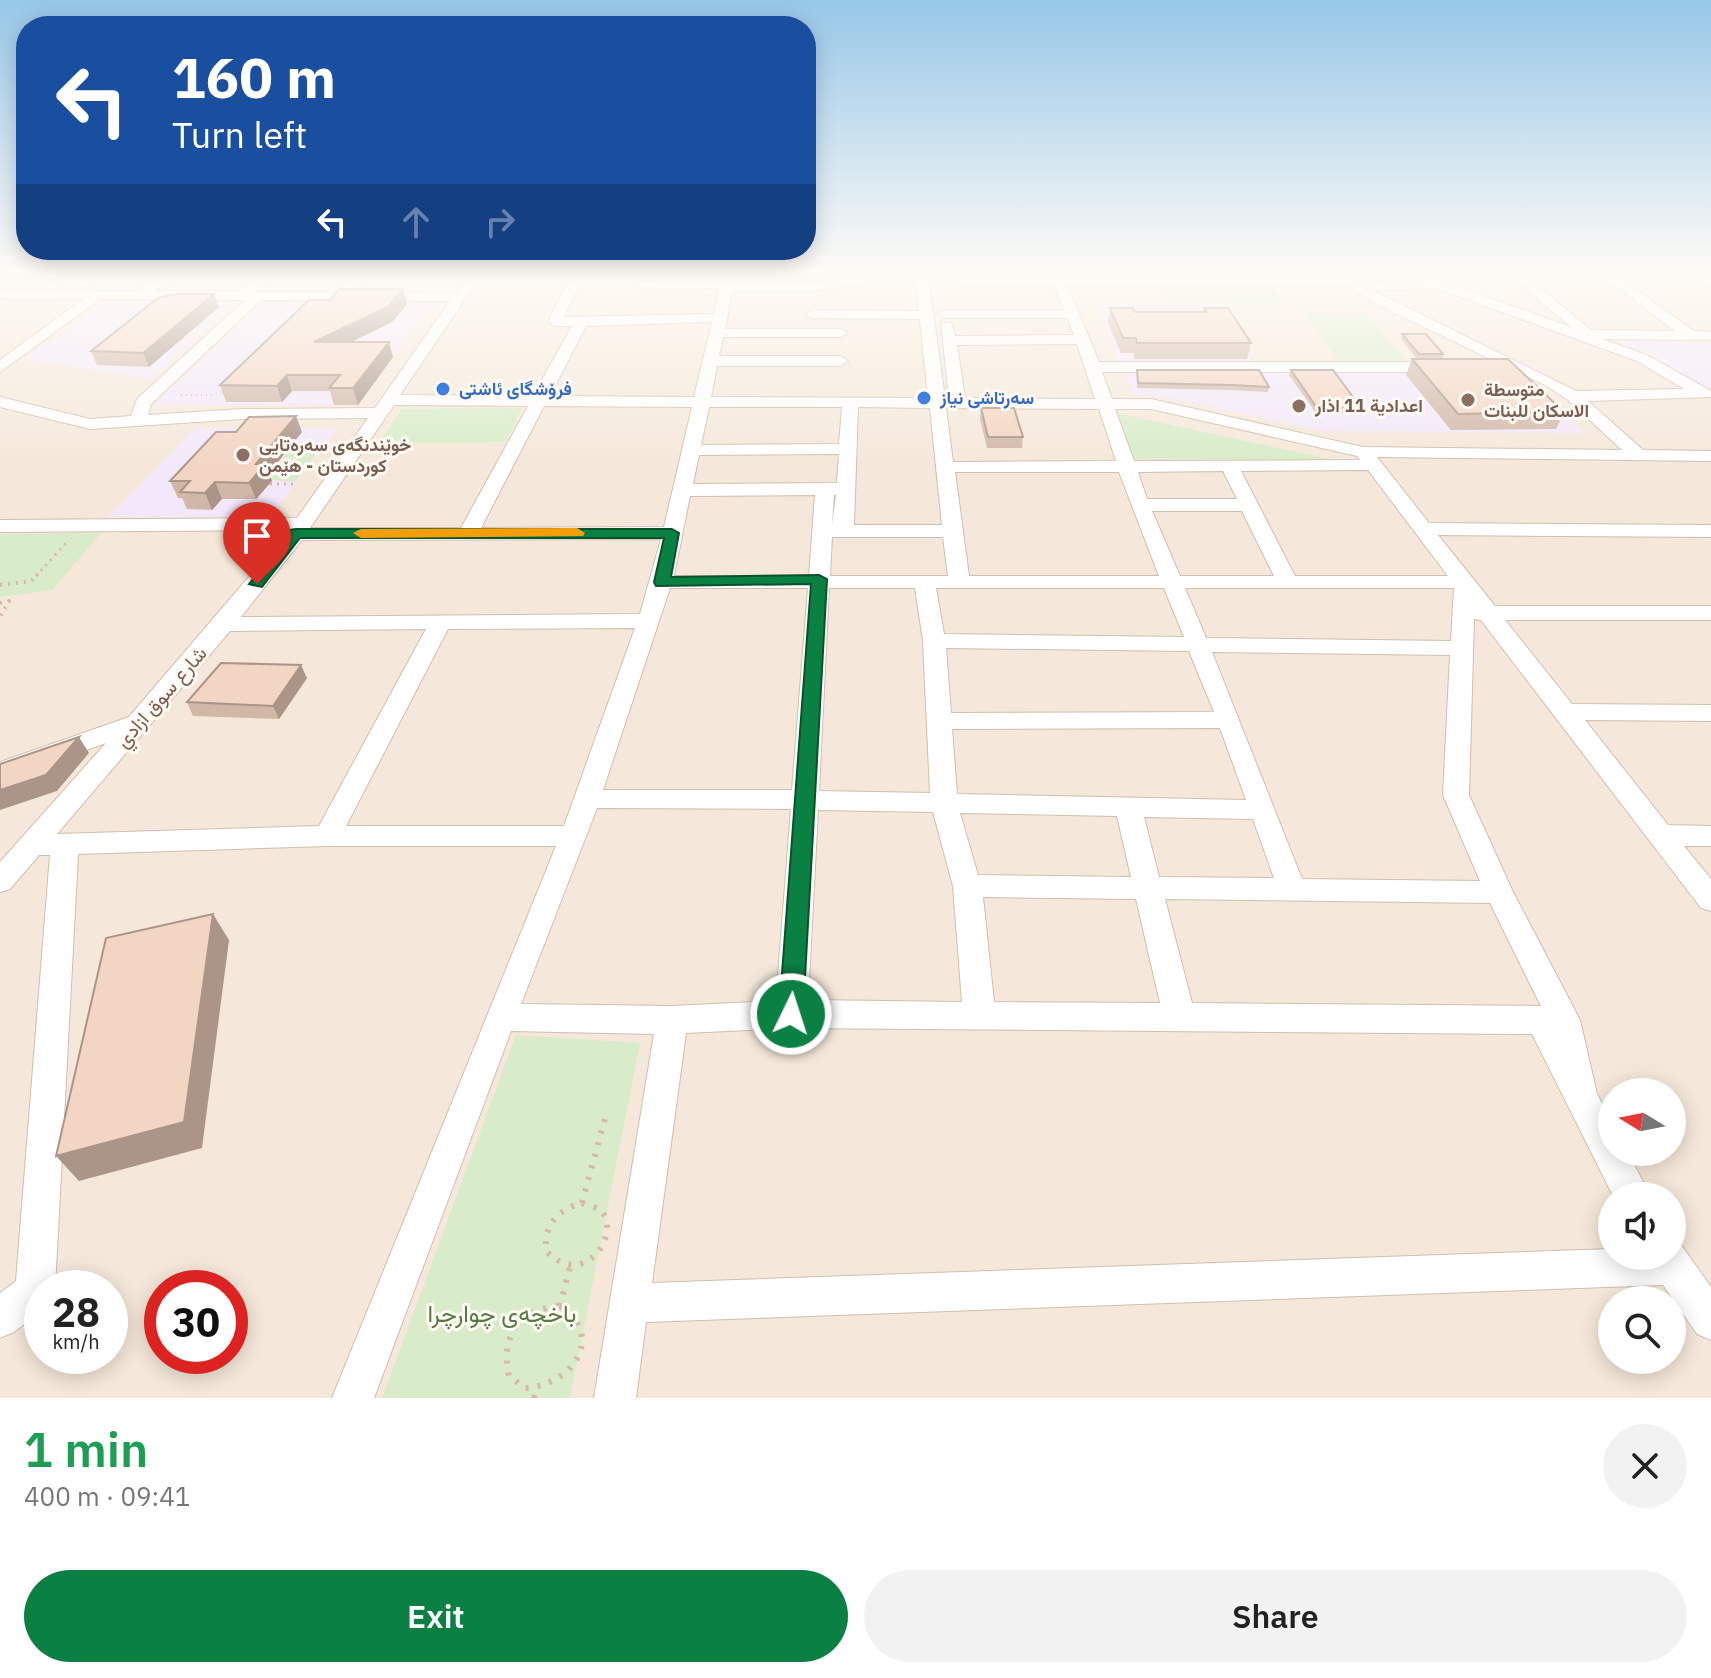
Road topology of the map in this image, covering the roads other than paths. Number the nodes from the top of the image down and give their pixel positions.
1 (41, 336) edge
2 (209, 336) edge
3 (433, 336) edge
4 (573, 336) edge
5 (716, 336) edge
6 (841, 336) edge
7 (936, 336) edge
8 (946, 336) edge
9 (1459, 336) edge
10 (1587, 336) edge
11 (1679, 336) edge
12 (1592, 338) junction
13 (1083, 339) joint
14 (948, 341) junction
15 (711, 361) junction
16 (0, 367) edge
17 (1093, 367) junction
18 (1519, 367) junction
19 (842, 386) junction
20 (1707, 394) edge
21 (1573, 396) junction
22 (539, 401) junction
23 (0, 402) edge
24 (702, 402) junction
25 (1103, 402) junction
26 (938, 403) junction
27 (958, 403) junction
28 (384, 406) junction
29 (139, 419) junction
30 (847, 449) junction
31 (690, 450) junction
32 (1637, 454) junction
33 (1711, 456) edge
34 (1368, 459) junction
35 (1229, 465) junction
36 (1125, 466) junction
37 (946, 467) junction
38 (836, 489) junction
39 (682, 490) junction
40 (1140, 505) junction
41 (1249, 505) junction
42 (0, 526) edge
43 (299, 529) junction
44 (1422, 529) junction
45 (833, 531) junction
46 (953, 531) junction
47 (1711, 531) edge
48 (468, 533) junction
49 (672, 533) junction
50 (819, 579) junction
51 (1170, 580) junction
52 (1287, 581) junction
53 (662, 582) junction
54 (1465, 582) junction
55 (925, 583) junction
56 (959, 583) junction
57 (1475, 613) junction
58 (1711, 613) edge
59 (649, 621) junction
60 (224, 624) junction
61 (440, 624) junction
62 (934, 641) junction
63 (1197, 643) junction
64 (1461, 648) junction
65 (1565, 712) junction
66 (1711, 713) edge
67 (1229, 720) junction
68 (940, 721) junction
69 (139, 722) junction
70 (0, 772) edge
71 (587, 799) junction
72 (806, 800) junction
73 (944, 802) junction
74 (1129, 810) junction
75 (1263, 810) junction
76 (1661, 835) junction
77 (327, 836) junction
78 (574, 836) junction
79 (1711, 836) edge
80 (65, 844) junction
81 (32, 845) junction
82 (0, 881) edge
83 (967, 886) junction
84 (1148, 888) junction
85 (1292, 889) junction
86 (1499, 892) junction
87 (1711, 900) edge
88 (791, 1014) junction
89 (979, 1016) junction
90 (500, 1017) junction
91 (1179, 1017) junction
92 (672, 1020) junction
93 (1553, 1020) junction
94 (1624, 1182) edge
95 (1598, 1264) edge
96 (1674, 1270) edge
97 (630, 1303) junction
98 (0, 1318) edge
99 (1711, 1320) edge
100 (353, 1398) edge
101 (615, 1398) edge

1 - 16 street
2 - 29 street
3 - 28 street, شارع سوق ازادي
4 - 22 street
5 - 15 street
6 - 19 street
7 - 26 street
8 - 14 street
9 - 18 street
10 - 12 street
11 - 12 street
12 - 20 street
13 - 14 street
13 - 17 street
14 - 27 street
15 - 19 street
15 - 24 street
17 - 18 street
17 - 25 street
18 - 21 street
19 - 24 street
19 - 26 street
19 - 30 street
20 - 21 street
21 - 32 street
22 - 24 street
22 - 28 street
22 - 48 street
23 - 29 street
24 - 31 street
25 - 27 street
25 - 34 street
25 - 36 street
26 - 27 street
26 - 37 street
28 - 29 street
28 - 43 street, شارع سوق ازادي
30 - 31 street
30 - 38 street
31 - 39 street
32 - 33 street
32 - 34 street
34 - 35 street
34 - 44 street
35 - 36 street
35 - 41 street
36 - 37 street
36 - 40 street
37 - 46 street
38 - 39 street
38 - 45 street
39 - 49 street
40 - 41 street
40 - 51 street
41 - 52 street
42 - 43 street
43 - 48 street
43 - 60 street, شارع سوق ازادي
44 - 47 street
44 - 54 street
45 - 46 street
45 - 50 street
46 - 56 street
48 - 49 street
49 - 53 street
50 - 53 street
50 - 55 street
50 - 72 street
51 - 52 street
51 - 56 street
51 - 63 street
52 - 54 street
53 - 59 street
54 - 57 street
55 - 56 street
55 - 62 street
57 - 58 street
57 - 64 street
57 - 65 street
59 - 61 street
59 - 71 street
60 - 61 street
60 - 69 street, شارع سوق ازادي
61 - 77 street
62 - 63 street
62 - 68 street
63 - 64 street
63 - 67 street
64 - 86 street
65 - 66 street
65 - 76 street
67 - 68 street
67 - 75 street
68 - 73 street
69 - 70 street
69 - 81 street, شارع سوق ازادي
71 - 72 street
71 - 78 street
72 - 73 street
72 - 88 street
73 - 74 street
73 - 83 street
74 - 75 street
74 - 84 street
75 - 85 street
76 - 79 street
76 - 87 street
77 - 78 street
77 - 80 street
78 - 90 street
80 - 81 street
80 - 98 street
81 - 82 street, شارع سوق ازادي
83 - 84 street
83 - 89 street
84 - 85 street
84 - 91 street
85 - 86 street
86 - 93 street
88 - 89 street
88 - 92 street
89 - 91 street
90 - 92 street
90 - 100 street
91 - 93 street
92 - 97 street
93 - 94 street
95 - 97 street
96 - 99 street
97 - 101 street

